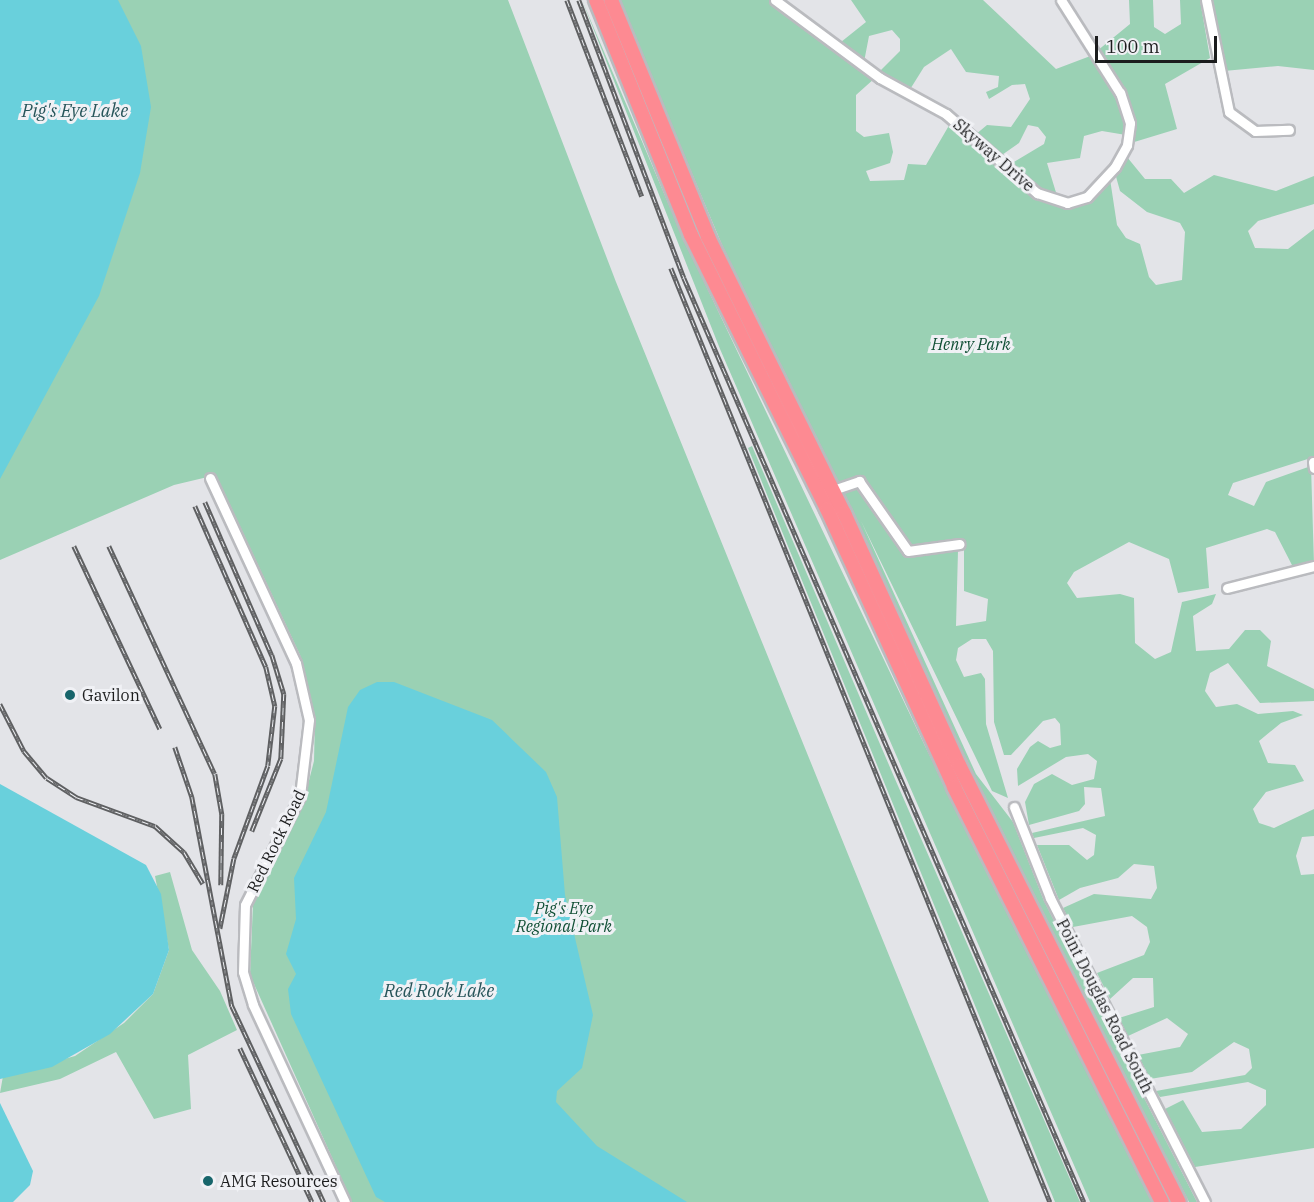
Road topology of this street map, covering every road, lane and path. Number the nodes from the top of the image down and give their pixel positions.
1 (596, 0) edge
2 (611, 0) edge
3 (775, 0) edge
4 (1060, 0) edge
5 (1206, 0) edge
6 (1289, 130) dead end
7 (210, 478) dead end
8 (827, 494) junction
9 (960, 544) dead end
10 (1314, 566) edge
11 (1227, 588) dead end
12 (1014, 807) dead end
13 (345, 1202) edge
14 (1162, 1202) edge
15 (1179, 1202) edge
16 (1205, 1202) edge

1 - 8 highway
2 - 8 highway
3 - 4 street, Skyway Drive
5 - 6 street
7 - 13 street, Red Rock Road
8 - 9 street
8 - 14 highway
8 - 15 highway
10 - 11 street
12 - 16 street, Point Douglas Road South

